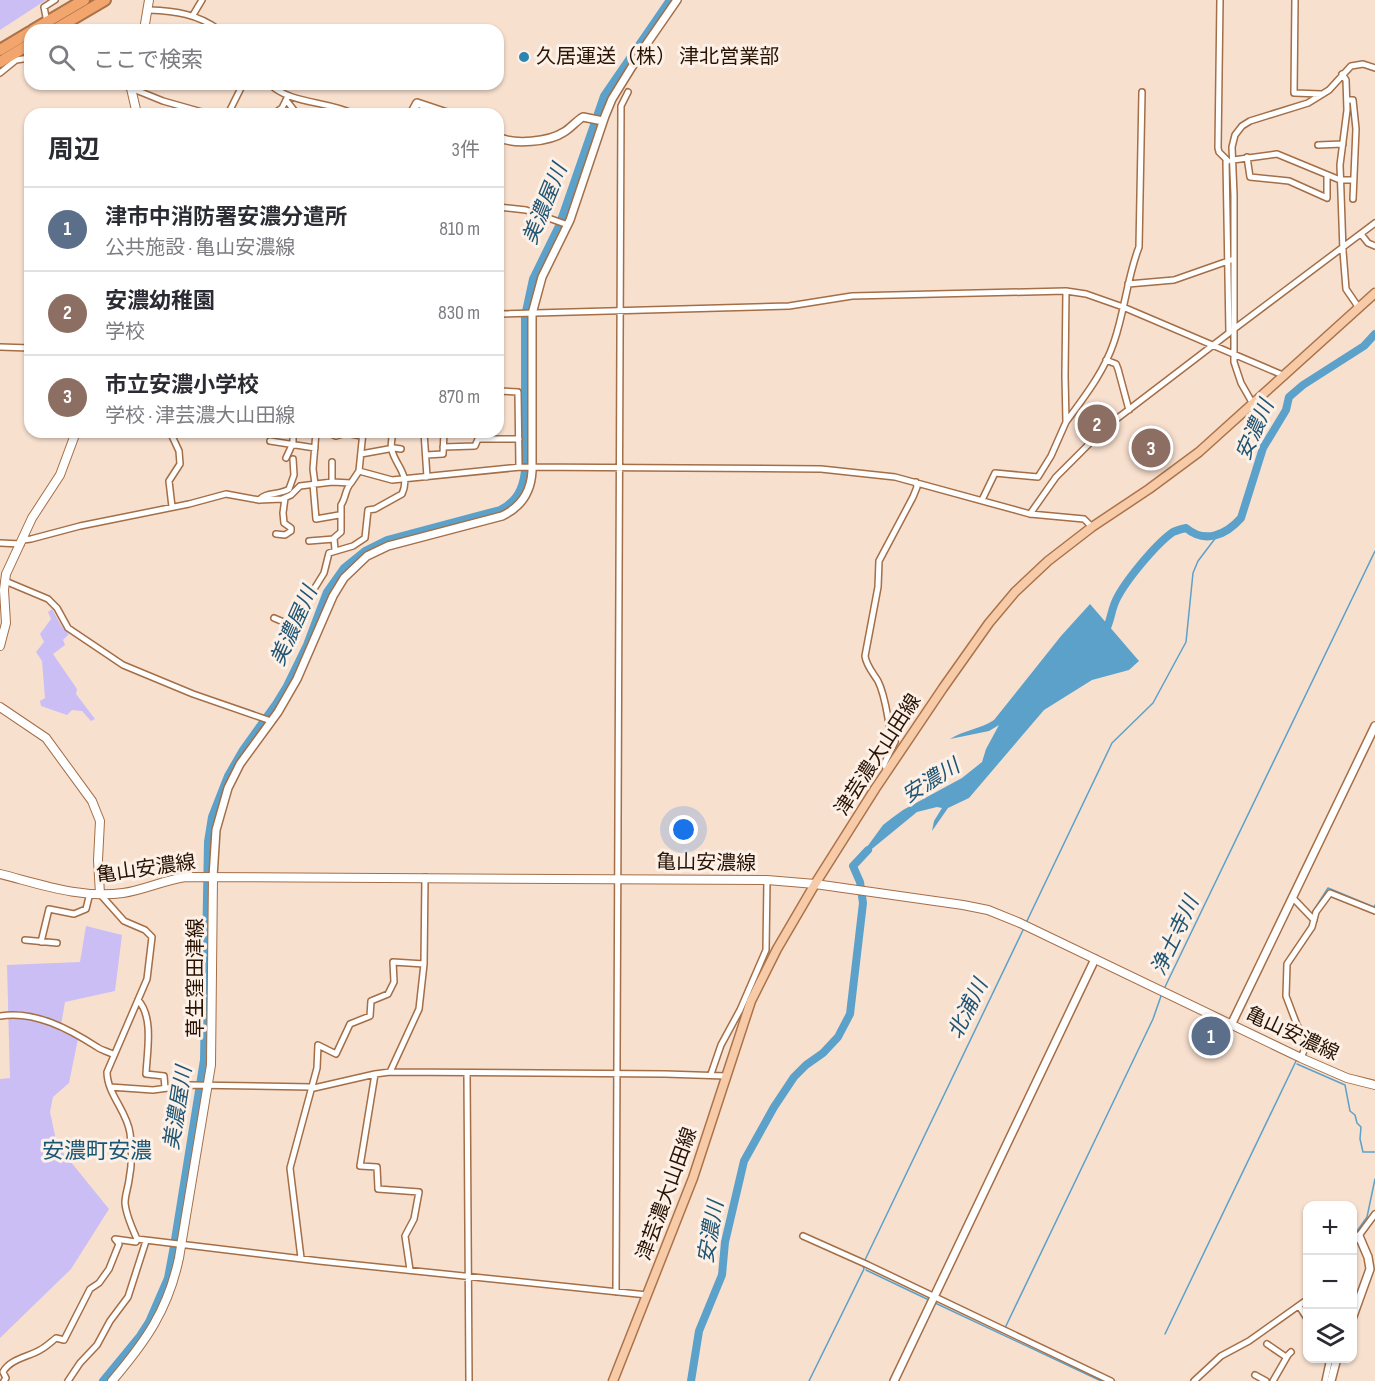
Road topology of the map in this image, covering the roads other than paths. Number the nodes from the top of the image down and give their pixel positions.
1 (55, 0) edge
2 (84, 0) edge
3 (105, 0) edge
4 (149, 0) edge
5 (202, 0) edge
6 (677, 0) edge
7 (1220, 0) edge
8 (1295, 0) edge
9 (149, 10) junction
10 (194, 15) junction
11 (46, 18) dead end
12 (44, 24) edge
13 (64, 24) edge
14 (146, 24) edge
15 (211, 24) edge
16 (24, 36) edge
17 (24, 48) edge
18 (0, 50) edge
19 (24, 59) edge
20 (0, 62) edge
21 (1375, 68) edge
22 (0, 74) edge
23 (1342, 74) junction
24 (618, 89) junction
25 (131, 90) edge
26 (140, 90) edge
27 (240, 90) edge
28 (276, 90) edge
29 (1142, 92) dead end
30 (1295, 93) junction
31 (1321, 94) junction
32 (287, 98) junction
33 (1347, 100) junction
34 (136, 108) edge
35 (188, 108) edge
36 (231, 108) edge
37 (282, 108) edge
38 (293, 108) edge
39 (338, 108) edge
40 (414, 108) edge
41 (432, 108) edge
42 (1295, 109) junction
43 (601, 121) junction
44 (1345, 129) junction
45 (1356, 129) junction
46 (504, 140) edge
47 (1343, 144) junction
48 (1318, 145) dead end
49 (1247, 157) junction
50 (1230, 161) junction
51 (1326, 175) junction
52 (1340, 180) junction
53 (1353, 180) junction
54 (1353, 199) dead end
55 (504, 208) edge
56 (566, 224) junction
57 (1375, 224) edge
58 (1361, 234) junction
59 (1374, 243) edge
60 (1343, 247) junction
61 (1231, 260) junction
62 (1128, 284) junction
63 (1066, 291) junction
64 (1375, 293) edge
65 (1123, 307) junction
66 (1359, 308) junction
67 (621, 310) junction
68 (504, 314) edge
69 (531, 314) junction
70 (1232, 331) junction
71 (1213, 346) junction
72 (0, 347) edge
73 (24, 348) edge
74 (1234, 355) junction
75 (1106, 360) junction
76 (1284, 376) junction
77 (504, 391) edge
78 (1253, 404) junction
79 (1129, 410) junction
80 (1066, 422) junction
81 (504, 437) edge
82 (74, 438) edge
83 (173, 438) edge
84 (293, 438) edge
85 (316, 438) edge
86 (362, 438) edge
87 (391, 438) edge
88 (425, 438) edge
89 (444, 438) edge
90 (480, 438) edge
91 (519, 439) junction
92 (270, 441) dead end
93 (293, 443) junction
94 (443, 447) junction
95 (315, 448) junction
96 (390, 449) junction
97 (401, 449) dead end
98 (353, 455) dead end
99 (361, 455) junction
100 (426, 455) junction
101 (332, 462) dead end
102 (520, 467) junction
103 (530, 467) junction
104 (620, 468) junction
105 (359, 471) junction
106 (427, 477) junction
107 (404, 479) junction
108 (332, 482) junction
109 (916, 482) junction
110 (351, 483) junction
111 (314, 484) junction
112 (285, 498) junction
113 (259, 500) junction
114 (982, 501) junction
115 (172, 507) junction
116 (1030, 514) junction
117 (341, 517) junction
118 (1092, 527) junction
119 (276, 534) dead end
120 (334, 539) junction
121 (309, 541) dead end
122 (22, 542) junction
123 (0, 543) edge
124 (335, 550) junction
125 (5, 581) junction
126 (274, 618) dead end
127 (0, 646) edge
128 (0, 707) edge
129 (267, 720) junction
130 (1375, 726) edge
131 (888, 770) junction
132 (0, 874) edge
133 (212, 877) junction
134 (425, 877) junction
135 (618, 878) junction
136 (767, 880) junction
137 (815, 884) junction
138 (90, 893) junction
139 (100, 894) junction
140 (1292, 897) junction
141 (1375, 911) edge
142 (1314, 920) junction
143 (25, 940) dead end
144 (41, 942) junction
145 (57, 943) dead end
146 (1095, 959) junction
147 (424, 964) junction
148 (138, 1000) junction
149 (0, 1016) edge
150 (1232, 1023) junction
151 (114, 1055) junction
152 (1298, 1056) junction
153 (390, 1072) junction
154 (467, 1073) junction
155 (617, 1073) junction
156 (375, 1074) junction
157 (711, 1074) junction
158 (726, 1076) junction
159 (207, 1085) junction
160 (1375, 1085) edge
161 (310, 1086) junction
162 (110, 1087) junction
163 (165, 1088) junction
164 (1375, 1214) edge
165 (803, 1236) dead end
166 (1359, 1236) junction
167 (137, 1239) junction
168 (1357, 1239) edge
169 (146, 1241) junction
170 (180, 1245) junction
171 (301, 1258) junction
172 (410, 1270) junction
173 (470, 1276) junction
174 (616, 1292) junction
175 (647, 1295) junction
176 (934, 1297) junction
177 (1303, 1303) edge
178 (1299, 1306) junction
179 (1357, 1309) edge
180 (1303, 1312) edge
181 (1267, 1344) dead end
182 (1291, 1352) dead end
183 (1286, 1357) junction
184 (1328, 1363) edge
185 (1336, 1363) edge
186 (1255, 1375) dead end
187 (4, 1381) edge
188 (68, 1381) edge
189 (112, 1381) edge
190 (469, 1381) edge
191 (613, 1381) edge
192 (894, 1381) edge
193 (1111, 1381) edge
194 (1194, 1381) edge
195 (1266, 1381) edge
196 (1273, 1381) edge
197 (1325, 1381) edge
198 (1331, 1381) edge

1 - 11 street
2 - 12 highway
3 - 13 highway
4 - 9 main road
5 - 10 street
6 - 24 street
7 - 50 street
8 - 30 street
9 - 10 street
9 - 14 main road
10 - 15 street
16 - 18 highway
17 - 20 highway
19 - 22 street
21 - 23 street
23 - 31 street
23 - 33 street
24 - 43 street
24 - 67 street
25 - 34 main road
26 - 35 street
27 - 36 street
28 - 32 street
29 - 62 street
30 - 31 street
30 - 42 street
31 - 42 street
32 - 37 street
32 - 38 street
32 - 39 street
33 - 44 street
33 - 45 street
40 - 41 street
42 - 50 street
43 - 46 street
43 - 56 street
44 - 45 street
44 - 47 street
45 - 53 street
47 - 48 street
47 - 52 street
49 - 50 street
49 - 51 street
49 - 51 street
50 - 61 street
51 - 52 street
52 - 53 street
52 - 60 street
53 - 54 street
55 - 56 street
56 - 69 street
57 - 58 street
58 - 59 street
58 - 60 street
60 - 66 street
60 - 70 street
61 - 62 street
61 - 70 street
62 - 65 street
63 - 65 street
63 - 67 street
63 - 80 street
64 - 66 main road, 津芸濃大山田線
65 - 71 street
65 - 75 street
66 - 76 main road, 津芸濃大山田線
67 - 69 street
67 - 104 street
68 - 69 street
69 - 103 street
70 - 71 street
70 - 74 street
71 - 74 street
71 - 79 street
72 - 73 street
74 - 76 street
74 - 78 street
75 - 79 street
75 - 80 street
76 - 78 main road, 津芸濃大山田線
77 - 91 street
78 - 118 main road, 津芸濃大山田線
79 - 116 street
80 - 114 street
81 - 91 street
82 - 122 main road
83 - 115 street
84 - 93 street
85 - 95 street
86 - 99 street
87 - 96 street
88 - 100 street
89 - 94 street
90 - 94 street
91 - 102 street
92 - 93 street
93 - 95 street
93 - 113 street
94 - 100 street
95 - 111 street
96 - 97 street
96 - 99 street
96 - 107 street
98 - 99 street
99 - 105 street
100 - 106 street
101 - 108 street
102 - 103 street
102 - 106 street
103 - 104 street
103 - 129 street
104 - 109 street
104 - 135 street
105 - 107 street
105 - 110 street
106 - 107 street
107 - 124 street
108 - 110 street
108 - 111 street
109 - 114 street
109 - 131 street
110 - 117 street
111 - 112 street
111 - 117 street
112 - 113 street
112 - 119 street
113 - 115 street
114 - 116 street
115 - 122 street
116 - 118 street
117 - 120 street
118 - 131 main road, 津芸濃大山田線
120 - 121 street
120 - 124 street
122 - 123 street
122 - 125 main road
124 - 126 street
125 - 127 main road
125 - 129 street
128 - 139 main road
129 - 133 street
130 - 140 street
131 - 137 main road, 津芸濃大山田線
132 - 138 main road, 亀山安濃線
133 - 134 main road, 亀山安濃線
133 - 139 main road, 亀山安濃線
133 - 159 main road, 草生窪田津線
134 - 135 main road, 亀山安濃線
134 - 147 street
135 - 136 main road, 亀山安濃線
135 - 155 street
136 - 137 main road, 亀山安濃線
136 - 157 street
137 - 146 main road, 亀山安濃線
137 - 158 main road, 津芸濃大山田線
138 - 139 main road, 亀山安濃線
138 - 144 street
139 - 148 street
140 - 142 street
140 - 150 street
141 - 142 street
142 - 152 street
143 - 144 street
144 - 145 street
146 - 150 main road, 亀山安濃線
146 - 176 street
147 - 153 street
147 - 161 street
148 - 151 street
148 - 163 street
149 - 151 street
150 - 152 main road, 亀山安濃線
151 - 162 street
152 - 160 main road, 亀山安濃線
153 - 154 street
153 - 156 street
154 - 155 street
154 - 173 street
155 - 157 street
155 - 174 street
156 - 161 street
156 - 172 street
157 - 158 street
158 - 175 main road, 津芸濃大山田線
159 - 161 street
159 - 163 street
159 - 170 main road, 草生窪田津線
161 - 171 street
162 - 163 street
162 - 167 street
164 - 166 street
165 - 176 street
166 - 168 street
166 - 179 street
167 - 169 street
167 - 187 street
169 - 170 street
169 - 188 street
170 - 171 street
170 - 189 main road, 草生窪田津線
171 - 172 street
172 - 173 street
173 - 174 street
173 - 190 street
174 - 175 street
175 - 191 main road, 津芸濃大山田線
176 - 192 street
176 - 193 street
177 - 178 street
178 - 180 street
178 - 194 street
181 - 183 street
182 - 183 street
183 - 196 street
184 - 197 street
185 - 198 street
186 - 195 street

